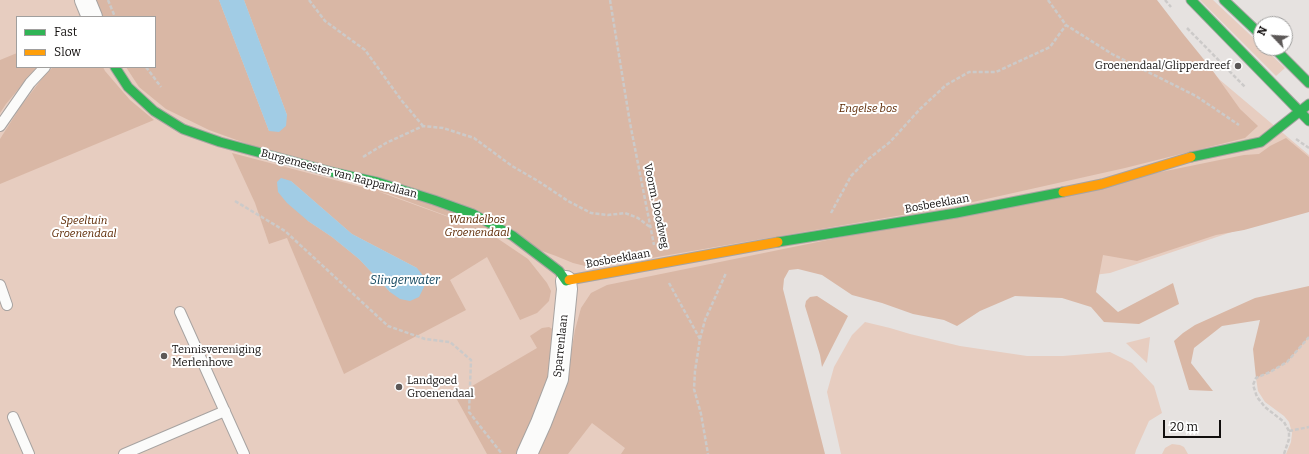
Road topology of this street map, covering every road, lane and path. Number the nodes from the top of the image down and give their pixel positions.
1 (85, 0) edge
2 (309, 0) edge
3 (610, 0) edge
4 (1048, 0) edge
5 (1192, 0) edge
6 (1224, 0) edge
7 (92, 16) edge
8 (1066, 25) junction
9 (1253, 27) edge
10 (1282, 56) edge
11 (44, 68) edge
12 (116, 68) edge
13 (1309, 83) edge
14 (1309, 104) edge
15 (1299, 111) junction
16 (1309, 121) edge
17 (0, 126) edge
18 (424, 126) junction
19 (1261, 142) junction
20 (359, 159) dead end
21 (235, 201) dead end
22 (829, 216) dead end
23 (650, 227) junction
24 (663, 263) junction
25 (566, 281) junction
26 (0, 285) edge
27 (6, 305) dead end
28 (180, 312) dead end
29 (1309, 337) edge
30 (225, 411) junction
31 (13, 417) dead end
32 (1309, 427) edge
33 (1289, 431) junction
34 (29, 454) edge
35 (124, 454) edge
36 (244, 454) edge
37 (502, 454) edge
38 (527, 454) edge
39 (708, 454) edge
40 (1284, 454) edge

1 - 7 street
2 - 18 path
3 - 23 path, Voorm. Doodweg
4 - 8 path
5 - 15 street
6 - 9 street
8 - 19 path
8 - 22 path
10 - 13 street
11 - 17 lane
12 - 25 street, Burgemeester van Rappardlaan
14 - 15 street, Bosbeeklaan
15 - 16 street
15 - 19 street, Bosbeeklaan
18 - 20 path
18 - 23 path
19 - 24 street, Bosbeeklaan
21 - 37 path
23 - 24 path, Voorm. Doodweg
24 - 25 street, Bosbeeklaan
24 - 39 path, Voorm. Doodweg
25 - 38 street, Sparrenlaan
26 - 27 lane
28 - 30 lane
29 - 33 path
30 - 35 lane
30 - 36 lane
31 - 34 lane
32 - 33 path
33 - 40 path

